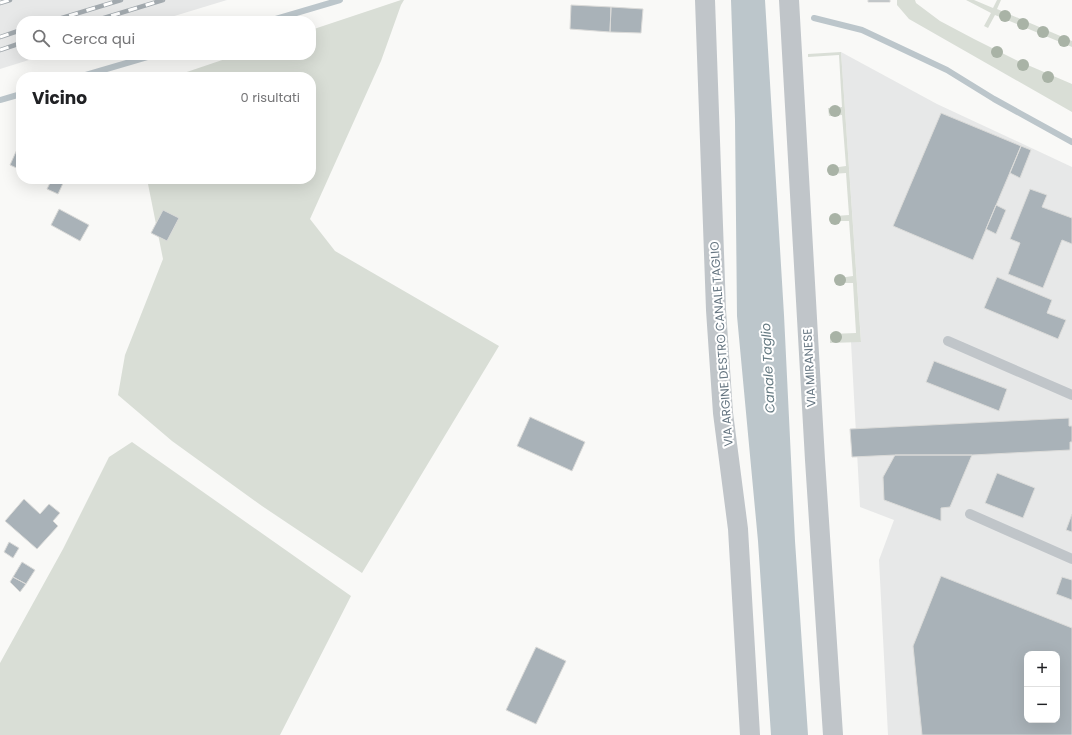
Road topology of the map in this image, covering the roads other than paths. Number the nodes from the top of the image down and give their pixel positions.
1 (705, 0) edge
2 (789, 0) edge
3 (948, 340) dead end
4 (1072, 395) edge
5 (970, 514) dead end
6 (1072, 559) edge
7 (750, 735) edge
8 (833, 735) edge

1 - 7 street, VIA ARGINE DESTRO CANALE TAGLIO
2 - 8 street, VIA MIRANESE
3 - 4 lane
5 - 6 lane

